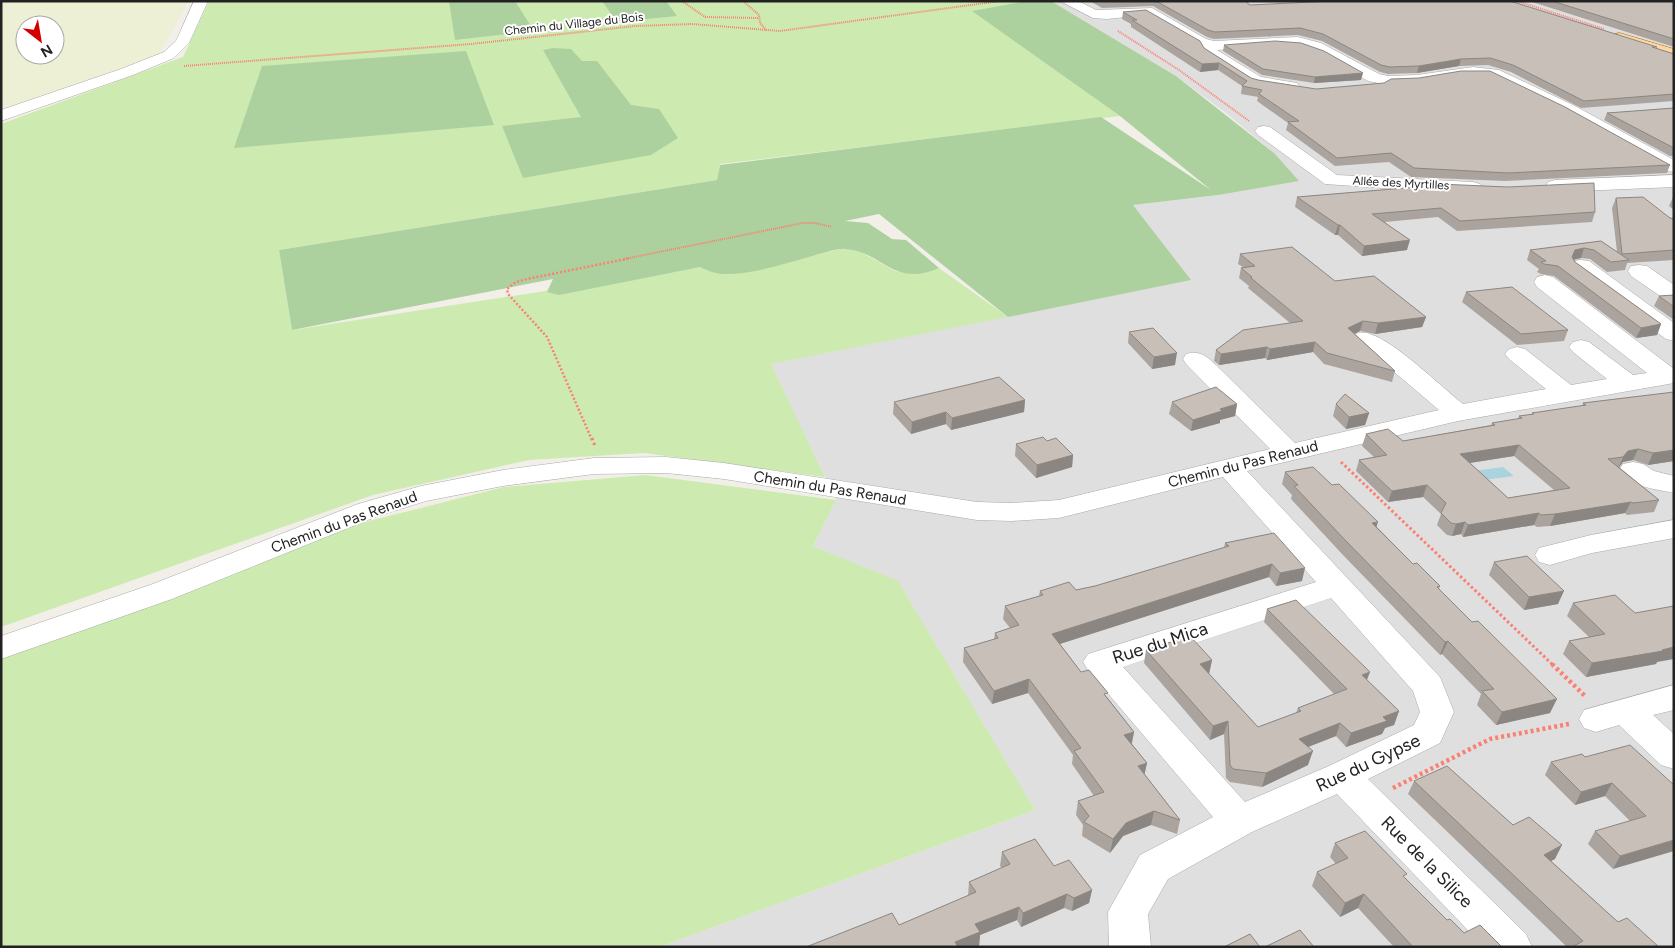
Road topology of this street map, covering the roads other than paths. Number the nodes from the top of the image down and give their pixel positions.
1 (201, 1) edge
2 (1067, 1) edge
3 (1128, 1) edge
4 (1147, 11) junction
5 (1609, 32) edge
6 (1208, 45) junction
7 (1674, 54) edge
8 (1385, 80) junction
9 (1352, 86) edge
10 (1305, 88) edge
11 (1607, 113) edge
12 (1581, 115) junction
13 (1, 116) edge
14 (1264, 131) road end
15 (1672, 169) edge
16 (1623, 184) junction
17 (1533, 187) edge
18 (1495, 188) edge
19 (1645, 202) edge
20 (1581, 266) edge
21 (1639, 271) dead end
22 (1545, 282) dead end
23 (1674, 294) edge
24 (1363, 339) edge
25 (1671, 341) edge
26 (1581, 347) dead end
27 (1529, 356) dead end
28 (1195, 359) dead end
29 (1232, 369) dead end
30 (1670, 376) edge
31 (1628, 383) junction
32 (1574, 391) junction
33 (1458, 413) junction
34 (1305, 448) junction
35 (1229, 467) junction
36 (1633, 470) dead end
37 (1674, 485) edge
38 (1674, 529) edge
39 (1550, 555) dead end
40 (1336, 586) junction
41 (1, 648) edge
42 (1674, 697) edge
43 (1674, 755) edge
44 (1354, 789) junction
45 (1239, 821) junction
46 (1124, 945) edge
47 (1511, 947) edge

1 - 13 street
2 - 4 street
3 - 4 street
4 - 6 street
5 - 7 main road
6 - 8 street
6 - 10 street
8 - 9 street
8 - 12 street
11 - 12 street
12 - 15 street
14 - 18 street, Allée des Myrtilles
15 - 16 street
16 - 17 street
16 - 19 street
20 - 25 street
21 - 23 street
22 - 30 street
24 - 33 street
26 - 31 street
27 - 32 street
28 - 34 street
29 - 34 street
30 - 31 street, Chemin du Pas Renaud
31 - 32 street, Chemin du Pas Renaud
32 - 33 street, Chemin du Pas Renaud
33 - 34 street, Chemin du Pas Renaud
34 - 35 street, Chemin du Pas Renaud
35 - 40 street, Rue du Gypse
35 - 41 street, Chemin du Pas Renaud
36 - 37 street
38 - 39 street
40 - 44 street, Rue du Gypse
40 - 45 street, Rue du Mica
42 - 43 street
44 - 45 street, Rue du Gypse
44 - 47 street, Rue de la Silice
45 - 46 street, Rue du Gypse

